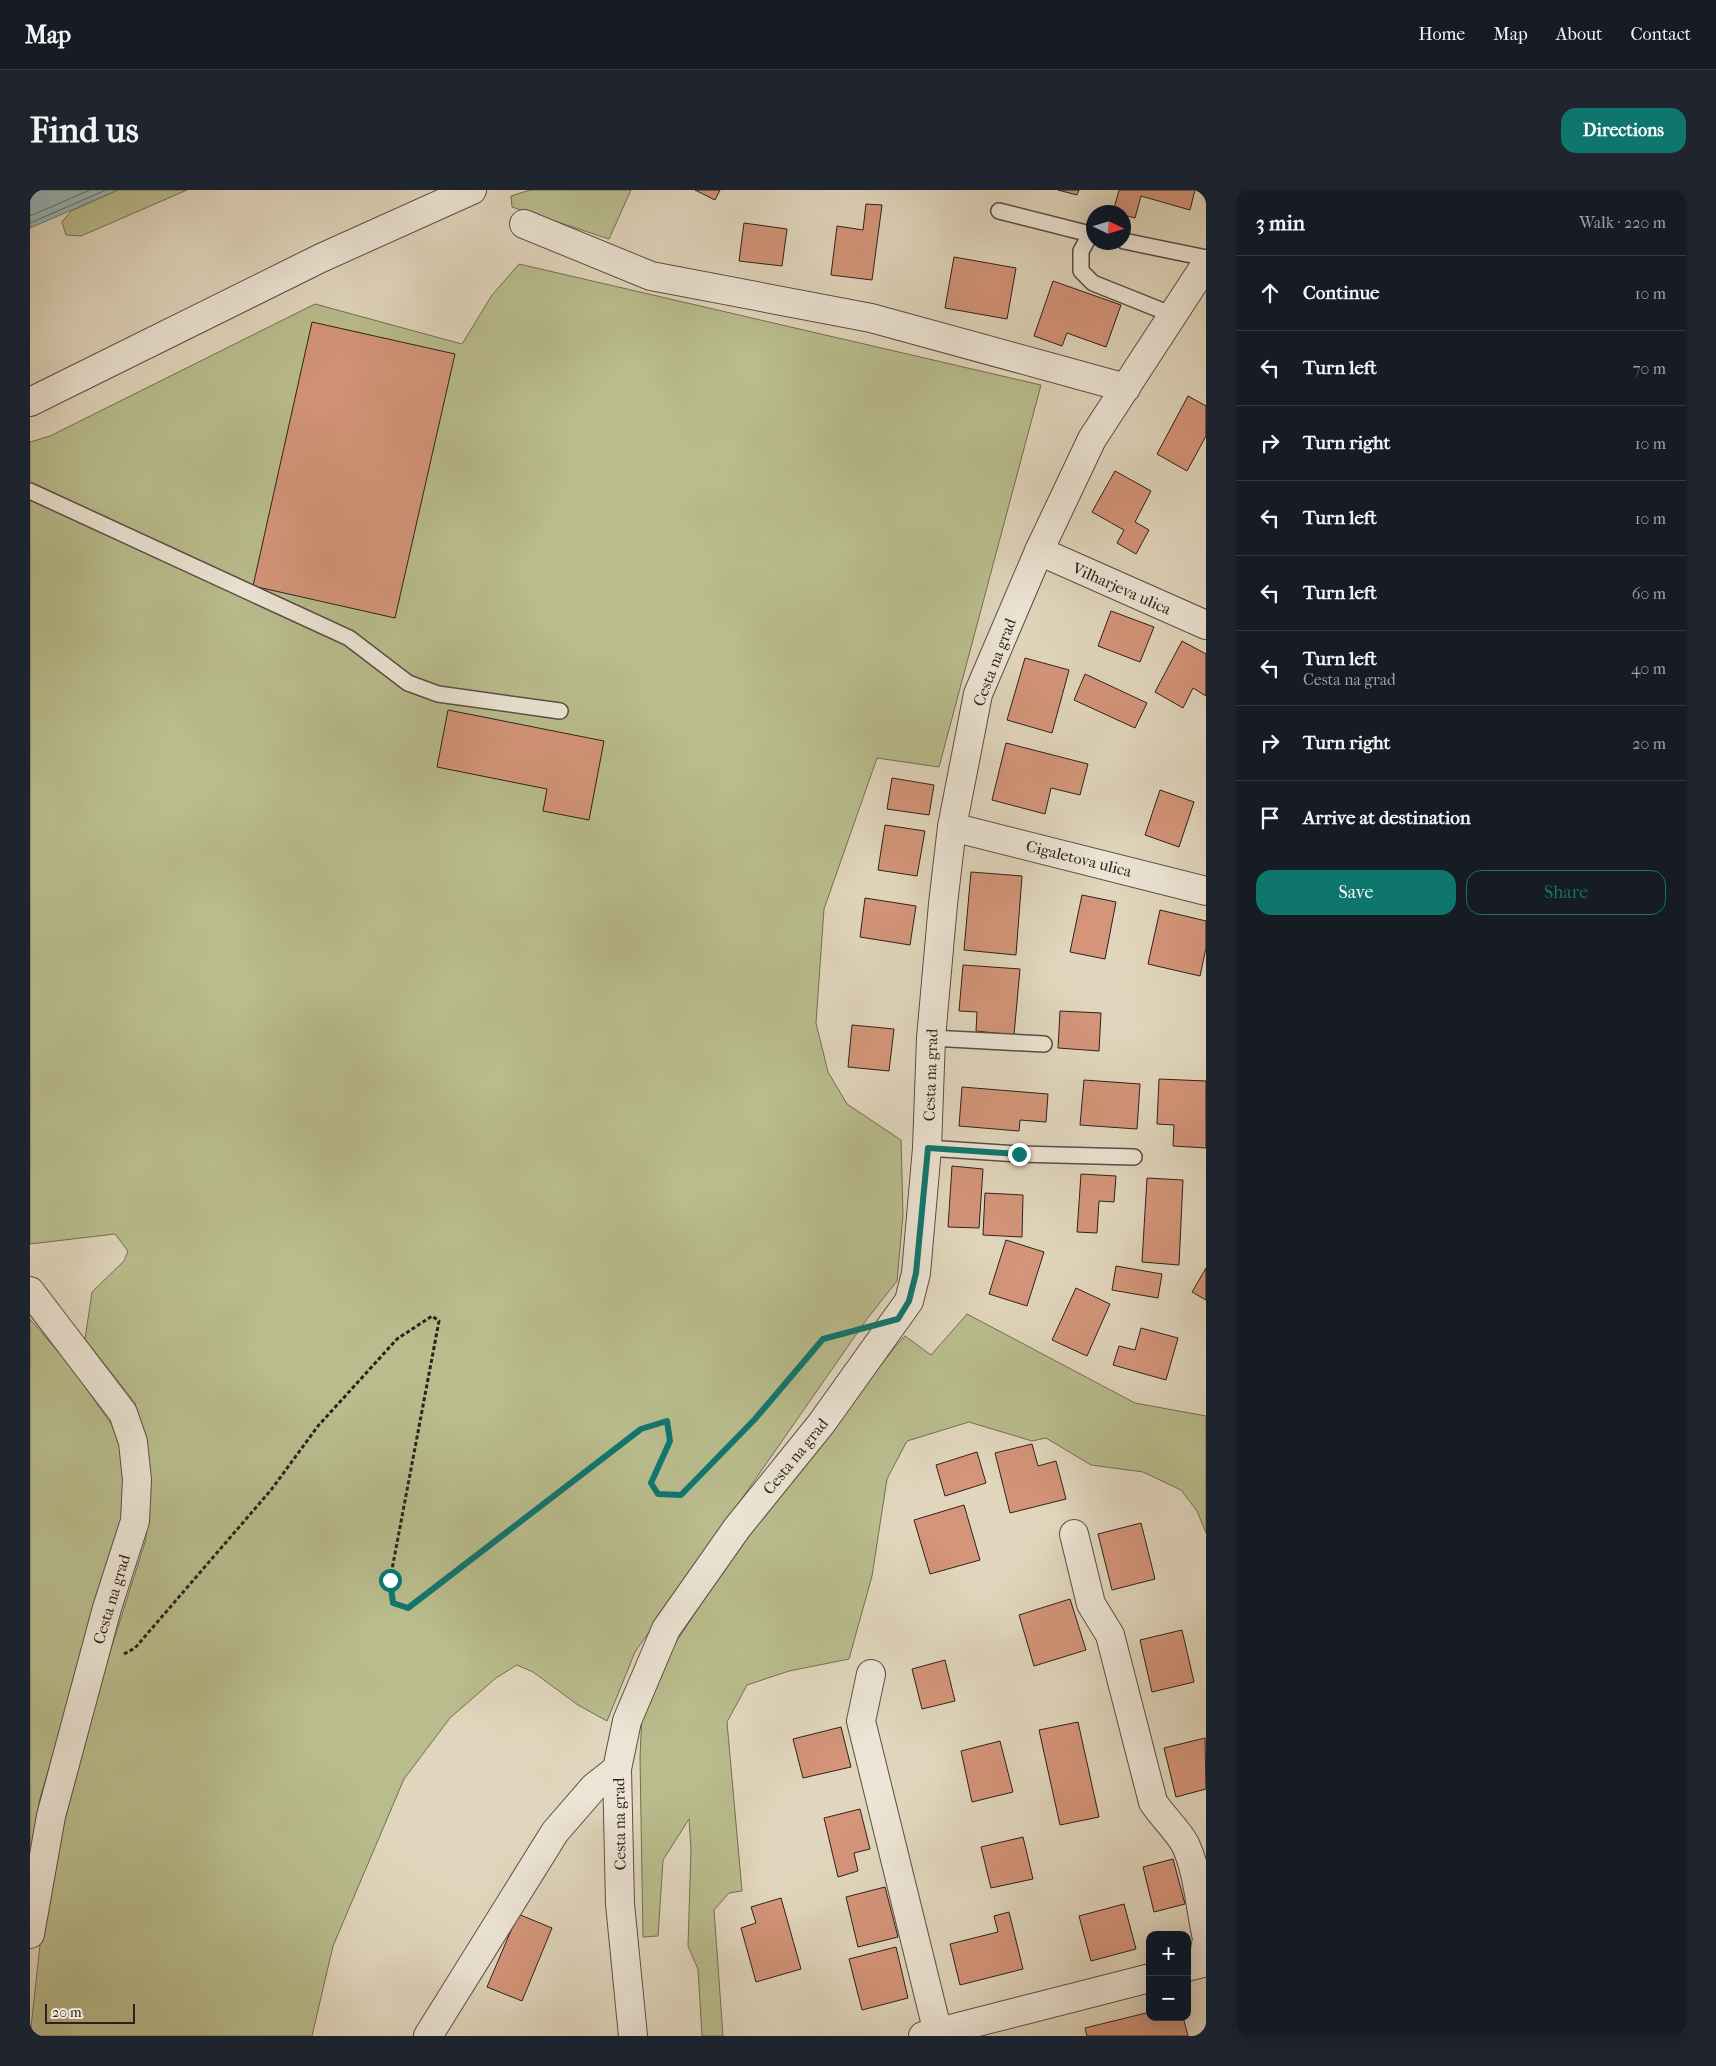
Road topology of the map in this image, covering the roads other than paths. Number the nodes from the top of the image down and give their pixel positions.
1 (472, 190) edge
2 (998, 211) dead end
3 (524, 224) dead end
4 (1086, 233) edge
5 (1131, 242) edge
6 (1086, 244) edge
7 (1206, 258) edge
8 (1206, 264) edge
9 (1173, 314) junction
10 (1126, 388) junction
11 (30, 402) edge
12 (30, 491) edge
13 (1039, 551) junction
14 (1206, 625) edge
15 (560, 711) dead end
16 (952, 827) junction
17 (1206, 891) edge
18 (931, 1038) junction
19 (1044, 1044) dead end
20 (928, 1148) junction
21 (1134, 1158) dead end
22 (30, 1291) edge
23 (1074, 1534) dead end
24 (871, 1674) dead end
25 (618, 1769) junction
26 (30, 1934) edge
27 (1206, 1934) edge
28 (1206, 1944) edge
29 (1191, 1967) edge
30 (1146, 1979) edge
31 (1009, 2027) edge
32 (931, 2034) edge
33 (428, 2036) edge
34 (633, 2036) edge

1 - 11 street
2 - 4 lane
3 - 10 street
5 - 7 lane
6 - 9 lane
8 - 9 street, Cesta na grad
9 - 10 street, Cesta na grad
10 - 13 street, Cesta na grad
12 - 15 lane
13 - 14 street, Vilharjeva ulica
13 - 16 street, Cesta na grad
16 - 17 street, Cigaletova ulica
16 - 18 street, Cesta na grad
18 - 19 lane
18 - 20 street, Cesta na grad
20 - 21 lane
20 - 25 street, Cesta na grad
22 - 26 street, Cesta na grad
23 - 27 street
24 - 32 street
25 - 33 street
25 - 34 street, Cesta na grad
28 - 29 street
30 - 31 street
31 - 32 street

